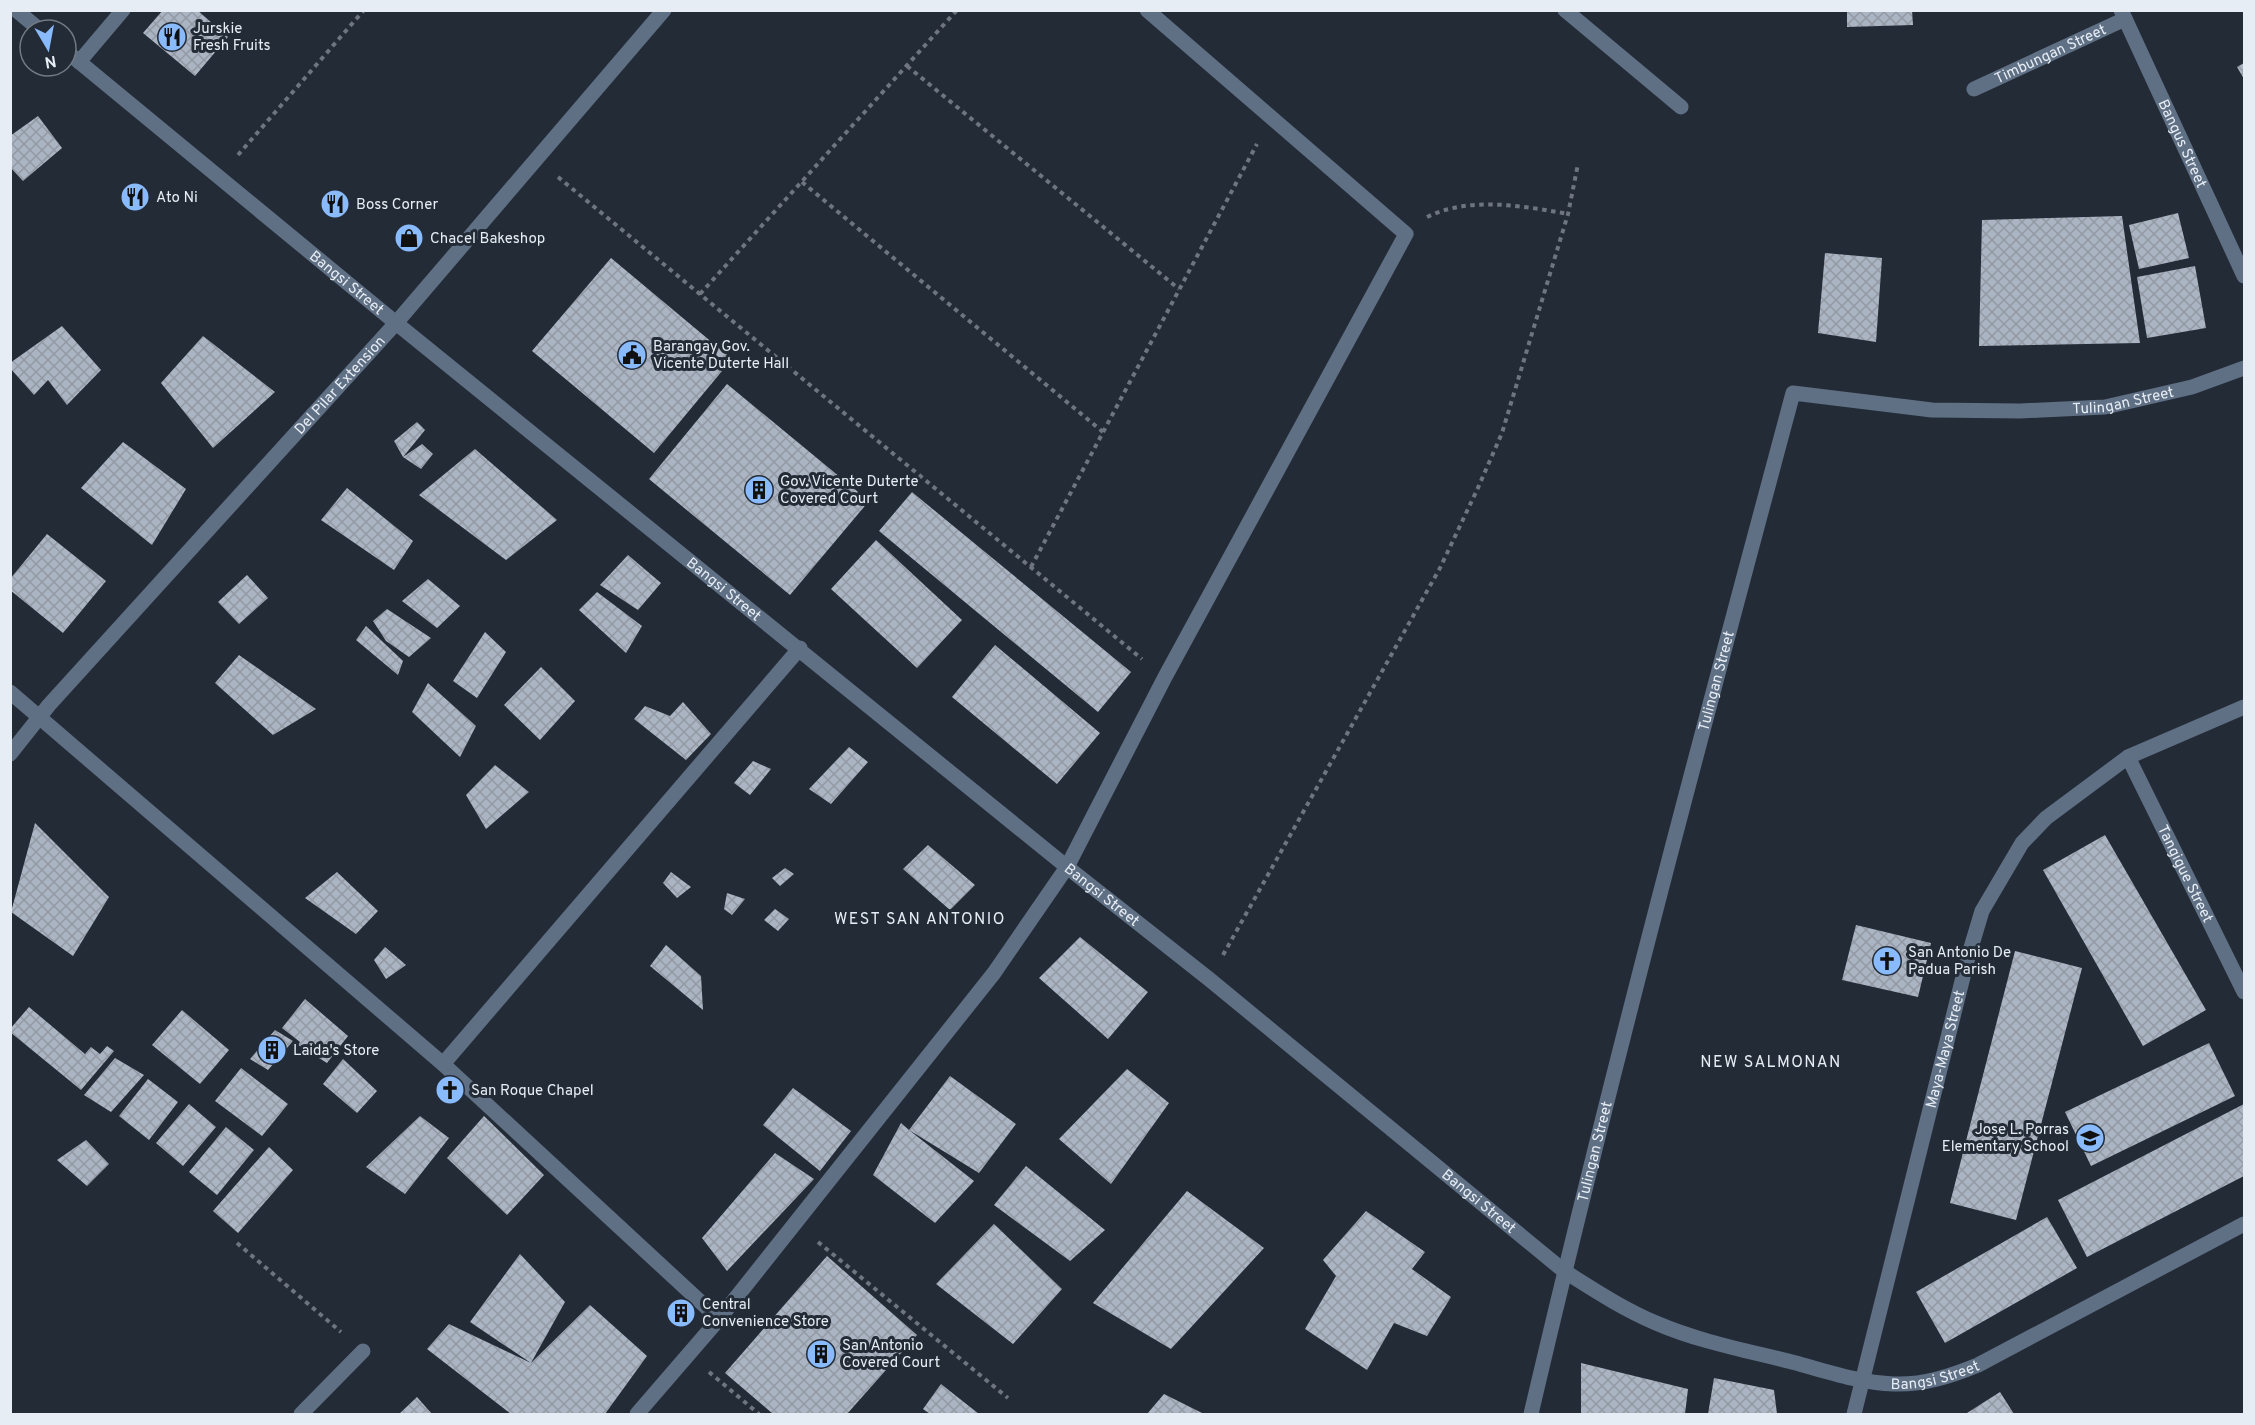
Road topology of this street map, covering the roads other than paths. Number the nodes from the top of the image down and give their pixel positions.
1 (123, 10) edge
2 (664, 10) edge
3 (1147, 10) edge
4 (1565, 10) edge
5 (2123, 15) edge
6 (79, 62) joint
7 (1974, 88) dead end
8 (1681, 107) dead end
9 (2244, 276) edge
10 (396, 323) junction
11 (2244, 368) edge
12 (800, 648) junction
13 (10, 692) edge
14 (2244, 706) edge
15 (40, 719) junction
16 (10, 754) edge
17 (2128, 757) junction
18 (1067, 867) junction
19 (2244, 992) edge
20 (443, 1064) junction
21 (2244, 1224) edge
22 (1564, 1271) junction
23 (719, 1319) junction
24 (363, 1351) road end
25 (1863, 1381) junction
26 (301, 1414) edge
27 (637, 1414) edge
28 (1531, 1414) edge
29 (1854, 1414) edge

1 - 6 street
2 - 10 street, Del Pilar Extension
3 - 18 street
4 - 8 street
5 - 7 street, Timbungan Street
5 - 9 street, Bangus Street
6 - 10 street, Bangsi Street
10 - 12 street, Bangsi Street
10 - 15 street, Del Pilar Extension
11 - 22 street, Tulingan Street
12 - 18 street, Bangsi Street
12 - 20 street
13 - 15 street
14 - 17 street, Maya-Maya Street
15 - 16 street, Del Pilar Extension
15 - 20 street
17 - 19 street, Tangigue Street
17 - 25 street, Maya-Maya Street
18 - 22 street, Bangsi Street
18 - 23 street
20 - 23 street
21 - 25 street, Bangsi Street
22 - 25 street, Bangsi Street
22 - 28 street, Tulingan Street
23 - 27 street
24 - 26 street
25 - 29 street, Maya-Maya Street

